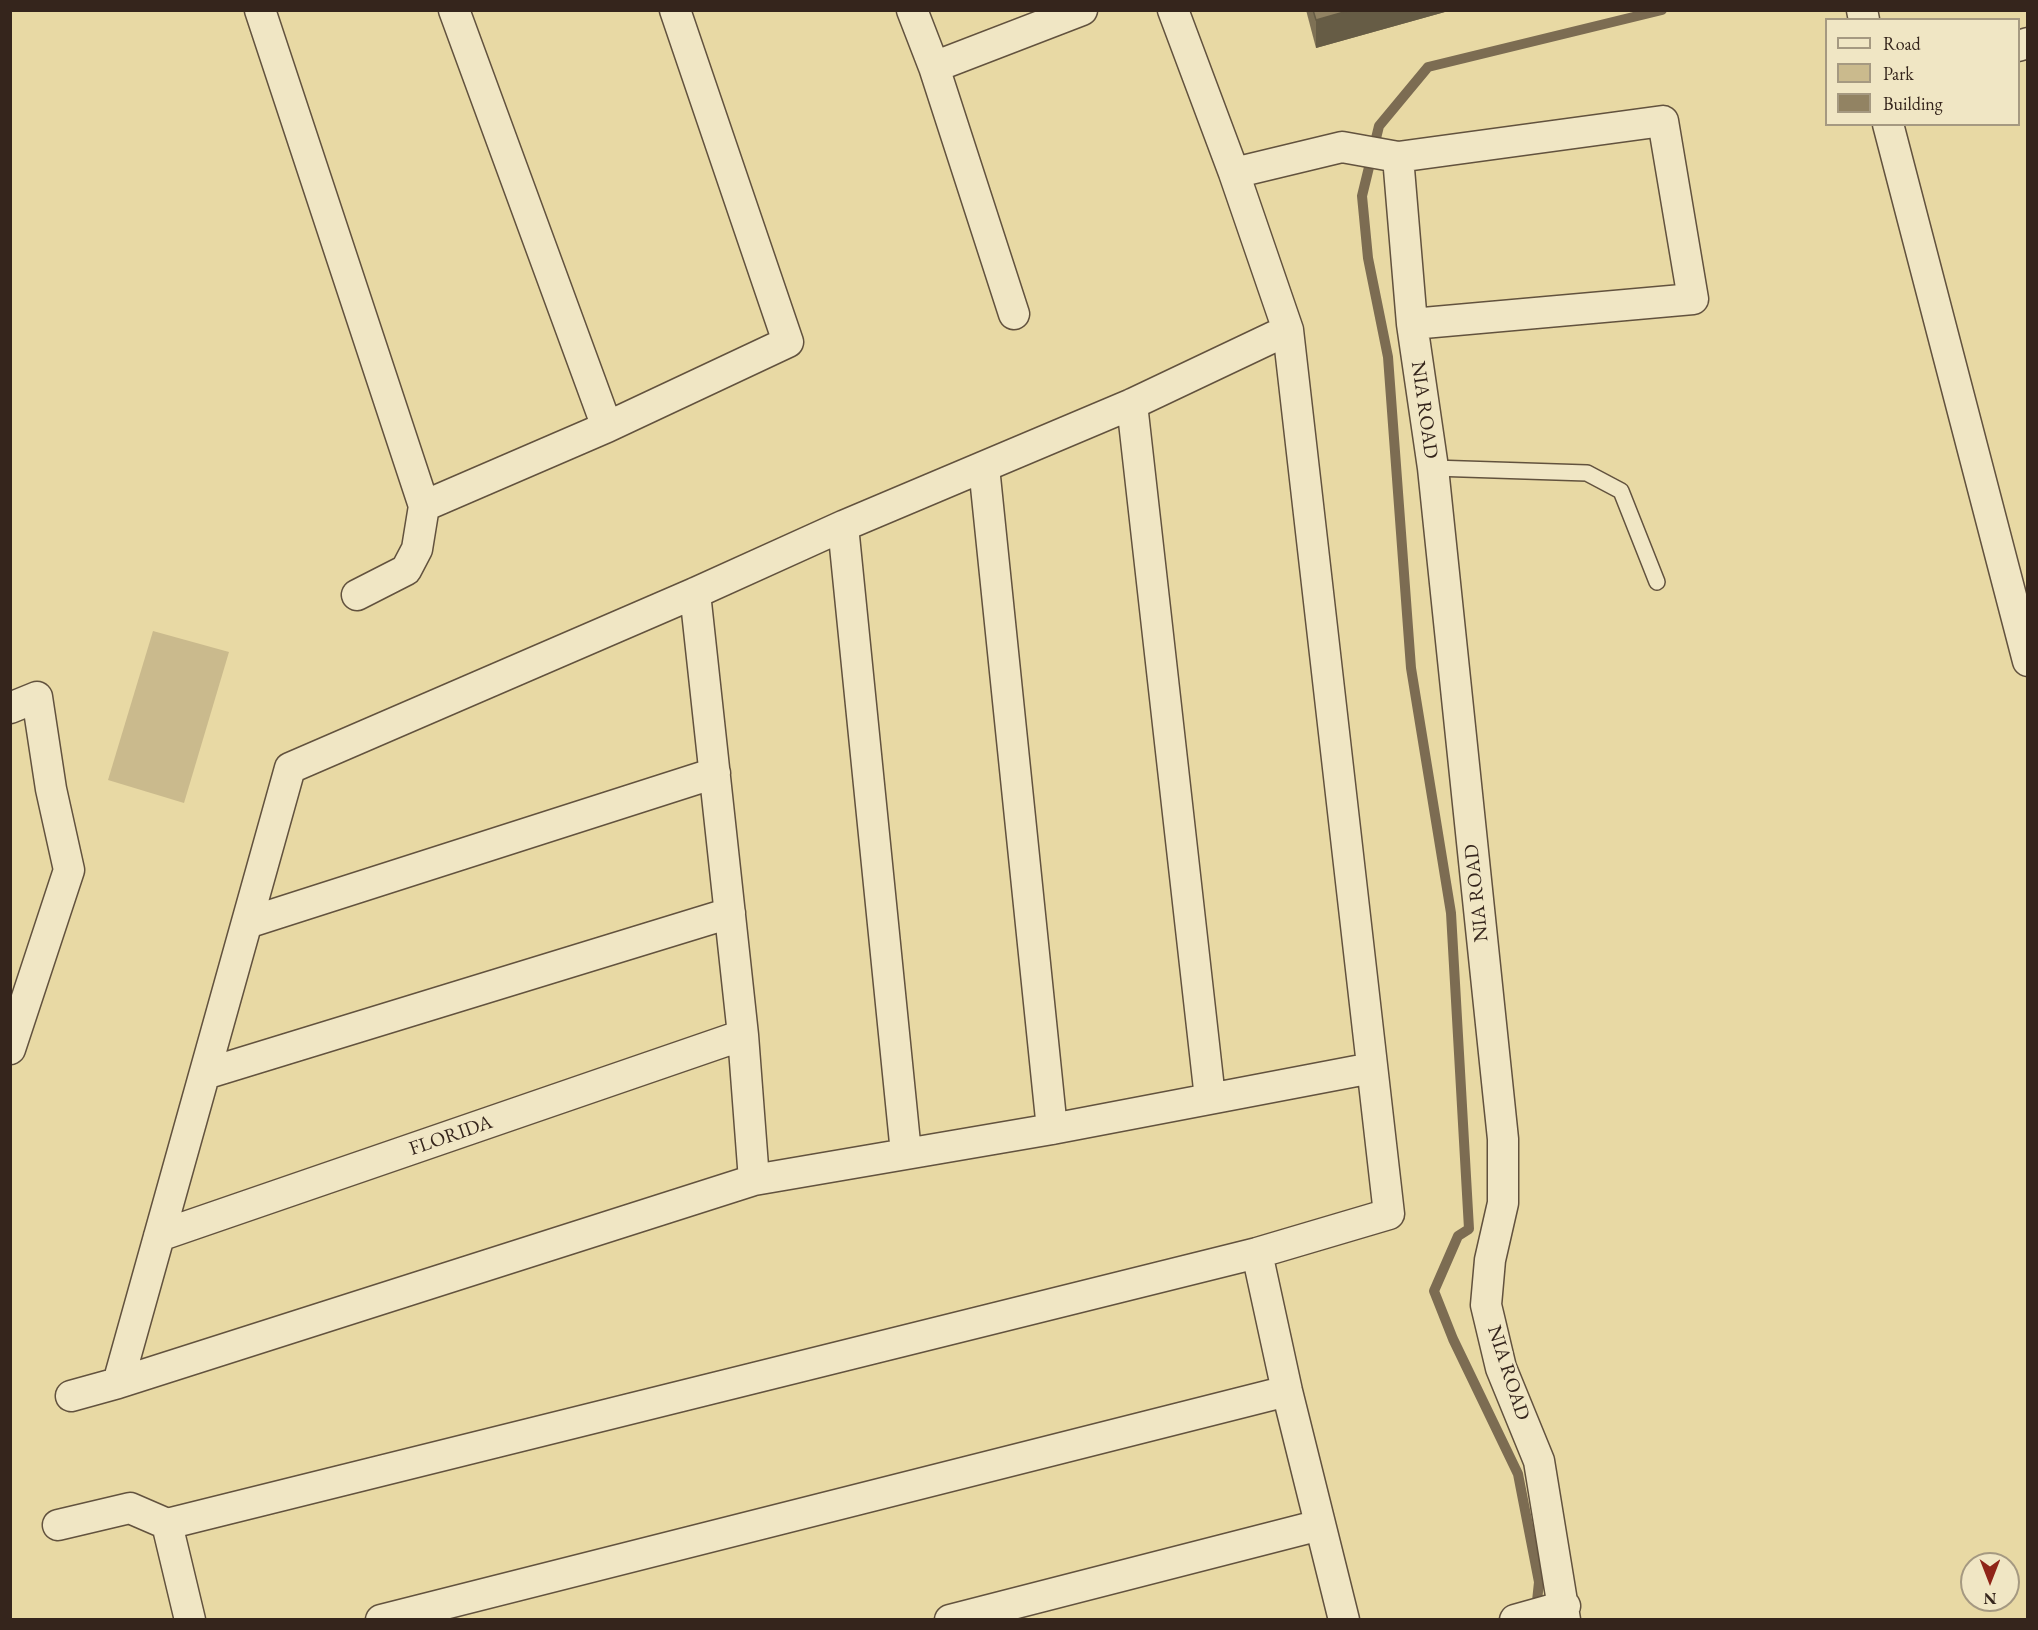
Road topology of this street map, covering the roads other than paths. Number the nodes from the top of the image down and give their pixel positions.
1 (260, 10) edge
2 (454, 10) edge
3 (675, 10) edge
4 (912, 10) edge
5 (1082, 10) edge
6 (1173, 10) edge
7 (934, 67) junction
8 (1889, 126) edge
9 (1398, 158) junction
10 (1234, 173) junction
11 (1014, 314) dead end
12 (1412, 324) junction
13 (1288, 330) junction
14 (1132, 404) junction
15 (607, 427) junction
16 (984, 467) junction
17 (1433, 468) junction
18 (424, 506) junction
19 (843, 526) junction
20 (1657, 582) dead end
21 (695, 593) junction
22 (357, 595) dead end
23 (2028, 661) edge
24 (10, 708) edge
25 (715, 773) junction
26 (730, 913) junction
27 (247, 924) junction
28 (743, 1035) junction
29 (10, 1049) edge
30 (1372, 1068) junction
31 (205, 1074) junction
32 (1210, 1098) junction
33 (1052, 1129) junction
34 (906, 1153) junction
35 (754, 1180) junction
36 (159, 1236) junction
37 (1257, 1253) junction
38 (118, 1383) junction
39 (1287, 1391) junction
40 (71, 1396) dead end
41 (167, 1524) junction
42 (58, 1525) dead end
43 (1320, 1525) junction
44 (1545, 1614) edge
45 (190, 1620) edge
46 (381, 1620) edge
47 (950, 1620) edge
48 (1344, 1620) edge

1 - 18 street
2 - 15 street
3 - 15 street
4 - 7 street
5 - 7 street
6 - 10 street
7 - 11 street
8 - 23 street
9 - 10 street
9 - 12 street, NIA ROAD
9 - 12 street
10 - 13 street
12 - 17 street, NIA ROAD
13 - 14 street
13 - 30 street
14 - 16 street
14 - 32 street
15 - 18 street
16 - 19 street
16 - 33 street
17 - 20 lane
17 - 44 street, NIA ROAD
18 - 22 street
19 - 21 street
19 - 34 street
21 - 25 street
21 - 27 street
24 - 29 street
25 - 26 street
25 - 27 street
26 - 28 street
26 - 31 street
27 - 31 street
28 - 35 street
28 - 36 street, FLORIDA
30 - 32 street
30 - 37 street
31 - 36 street
32 - 33 street
33 - 34 street
34 - 35 street
35 - 38 street
36 - 38 street
37 - 39 street
37 - 41 street
38 - 40 street
39 - 43 street
39 - 46 street
41 - 42 street
41 - 45 street
43 - 47 street
43 - 48 street

